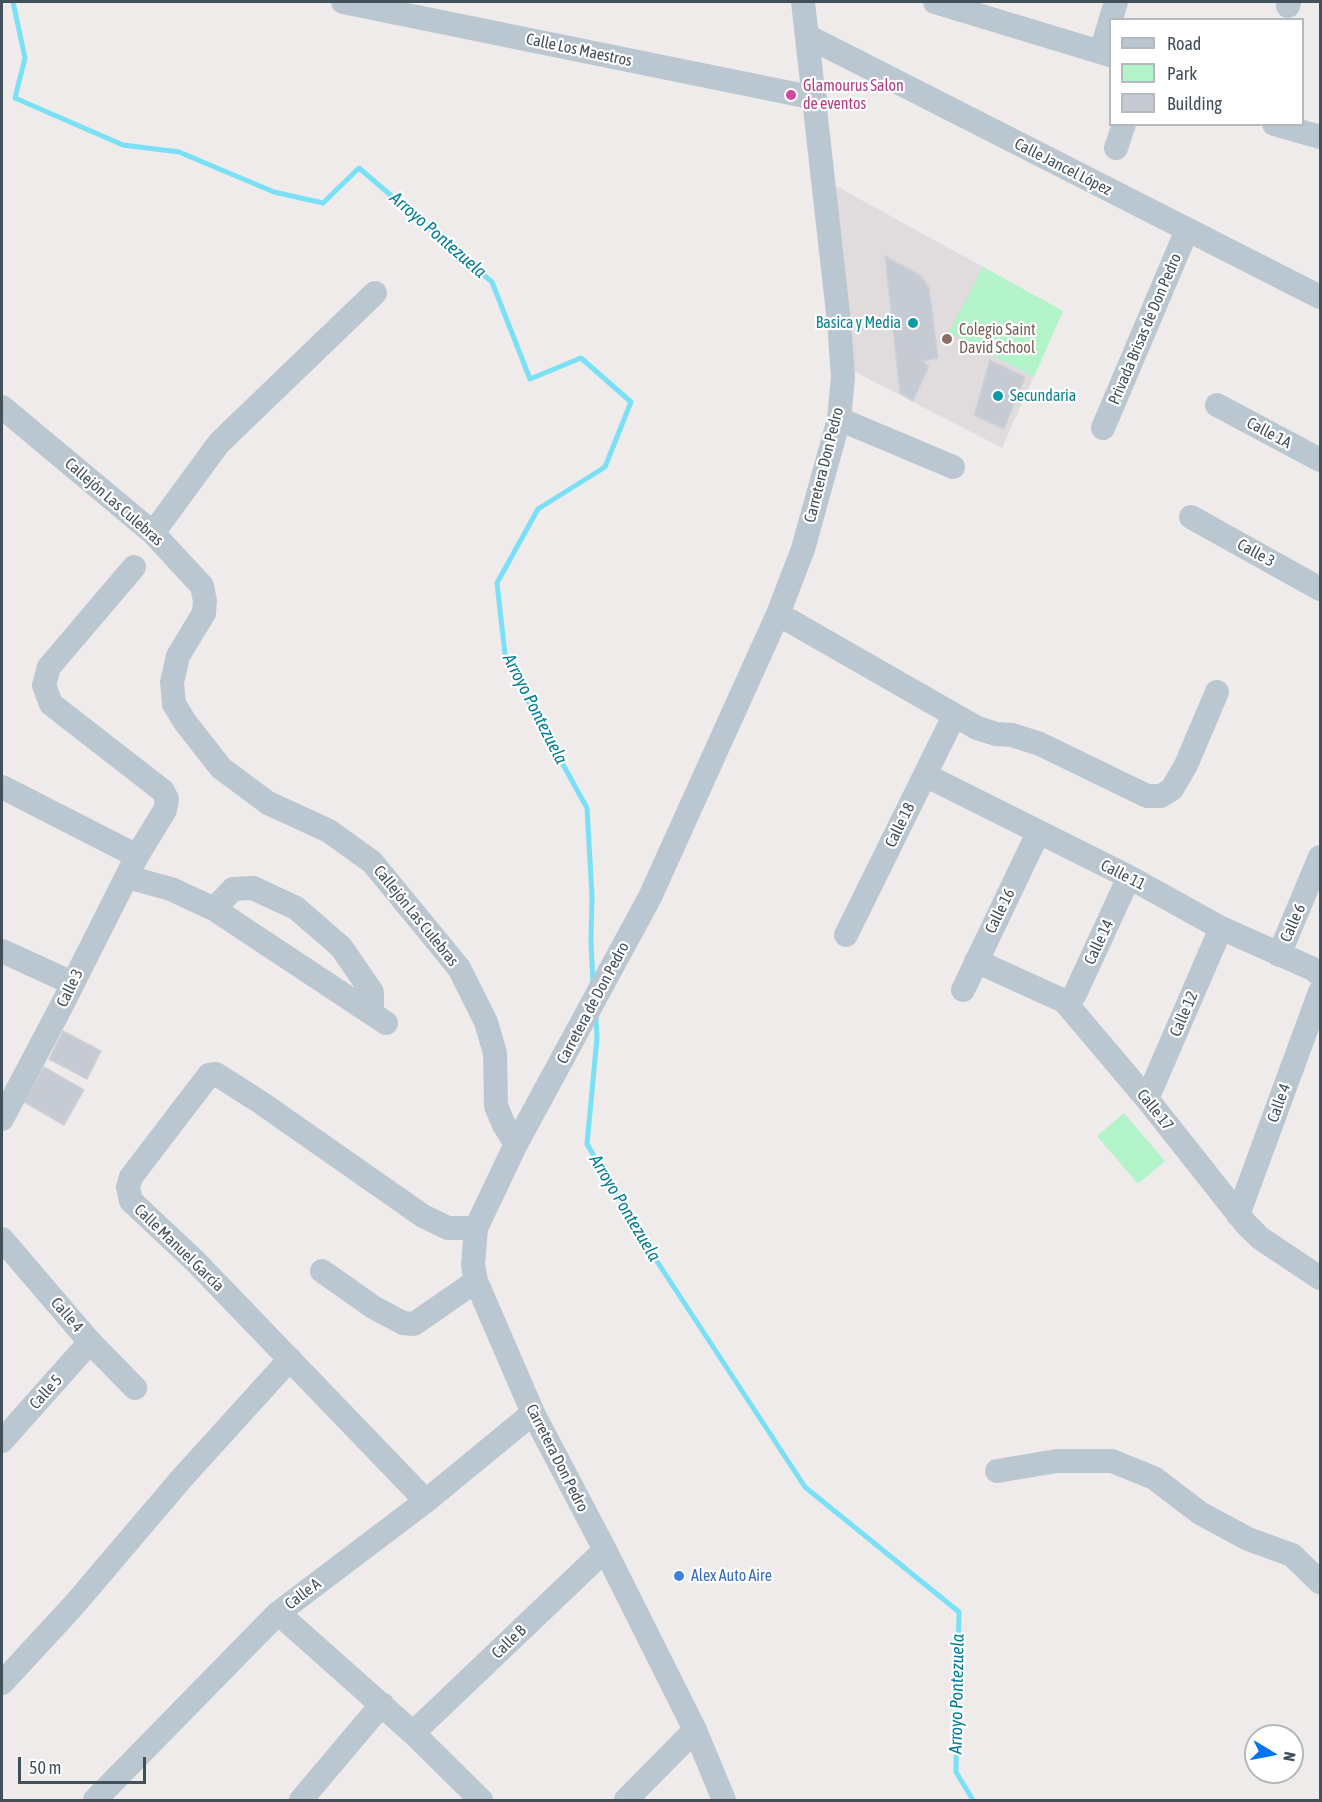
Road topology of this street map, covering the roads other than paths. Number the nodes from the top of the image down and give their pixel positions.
1 (343, 2) edge
2 (803, 2) edge
3 (935, 2) edge
4 (1116, 2) edge
5 (1113, 18) edge
6 (807, 36) junction
7 (1109, 38) edge
8 (1106, 54) edge
9 (814, 98) junction
10 (1123, 126) edge
11 (1281, 126) edge
12 (1320, 137) edge
13 (1116, 148) dead end
14 (1187, 230) junction
15 (375, 293) dead end
16 (1320, 297) edge
17 (1217, 405) dead end
18 (2, 407) edge
19 (839, 419) junction
20 (1103, 428) dead end
21 (1320, 460) edge
22 (953, 467) dead end
23 (1191, 517) dead end
24 (153, 533) junction
25 (134, 567) dead end
26 (1320, 589) edge
27 (778, 614) junction
28 (1217, 692) dead end
29 (954, 716) junction
30 (925, 775) junction
31 (2, 787) edge
32 (1038, 833) junction
33 (1320, 857) edge
34 (132, 866) junction
35 (1129, 878) junction
36 (650, 897) joint
37 (1312, 903) edge
38 (214, 909) junction
39 (1221, 928) junction
40 (846, 934) dead end
41 (2, 951) edge
42 (1279, 955) junction
43 (976, 961) junction
44 (1320, 975) edge
45 (72, 983) junction
46 (963, 990) dead end
47 (1320, 992) edge
48 (1064, 1001) junction
49 (1316, 1017) edge
50 (1147, 1099) junction
51 (536, 1110) joint
52 (2, 1119) edge
53 (516, 1144) junction
54 (1238, 1215) junction
55 (476, 1228) junction
56 (2, 1239) edge
57 (322, 1271) dead end
58 (1320, 1278) edge
59 (476, 1281) junction
60 (90, 1342) junction
61 (290, 1359) junction
62 (135, 1388) dead end
63 (533, 1413) junction
64 (2, 1441) edge
65 (997, 1471) dead end
66 (426, 1501) junction
67 (605, 1550) junction
68 (1320, 1582) edge
69 (278, 1613) junction
70 (2, 1683) edge
71 (382, 1704) junction
72 (695, 1730) junction
73 (413, 1733) junction
74 (95, 1800) edge
75 (301, 1800) edge
76 (482, 1800) edge
77 (626, 1800) edge
78 (724, 1800) edge

1 - 9 street, Calle Los Maestros
2 - 6 street, Carretera Don Pedro
3 - 8 street
4 - 5 street
6 - 9 street, Carretera Don Pedro
6 - 14 street, Calle Jancel López
7 - 8 street
9 - 19 street, Carretera Don Pedro
10 - 13 street
11 - 12 street
14 - 16 street, Calle Jancel López
14 - 20 street, Privada Brisas de Don Pedro
15 - 24 street
17 - 21 street, Calle 1A
18 - 24 street, Callejón Las Culebras
19 - 22 street
19 - 27 street, Carretera Don Pedro
23 - 26 street, Calle 3
24 - 53 street, Callejón Las Culebras
25 - 34 street, Calle 3
27 - 29 street
27 - 36 street, Carretera Don Pedro
28 - 29 street
29 - 30 street, Calle 18
30 - 32 street, Calle 11
30 - 40 street, Calle 18
31 - 34 street
32 - 35 street, Calle 11
32 - 43 street, Calle 16
33 - 37 street, Calle 6
34 - 38 street
34 - 45 street, Calle 3
35 - 39 street, Calle 11
35 - 48 street, Calle 14
36 - 51 street, Carretera de Don Pedro
37 - 42 street, Calle 6
38 - 38 street
39 - 42 street, Calle 11
39 - 50 street, Calle 12
41 - 45 street
42 - 44 street, Calle 11
43 - 46 street, Calle 16
43 - 48 street, Calle 17
45 - 52 street, Calle 3
47 - 49 street, Calle 4
48 - 50 street, Calle 17
49 - 54 street, Calle 4
50 - 54 street, Calle 17
51 - 53 street, Carretera Don Pedro
53 - 55 street, Carretera Don Pedro
54 - 58 street, Calle 17
55 - 59 street, Carretera Don Pedro
55 - 61 street, Calle Manuel García
56 - 60 street, Calle 4
57 - 59 street
59 - 63 street, Carretera Don Pedro
60 - 62 street, Calle 4
60 - 64 street, Calle 5
61 - 66 street, Calle Manuel García
61 - 70 street
63 - 66 street, Calle A
63 - 67 street, Carretera Don Pedro
65 - 68 street
66 - 69 street, Calle A
67 - 72 street, Carretera Don Pedro
67 - 73 street, Calle B
69 - 71 street
69 - 74 street, Calle A
71 - 73 street
71 - 75 street
72 - 77 street
72 - 78 street, Carretera Don Pedro
73 - 76 street

